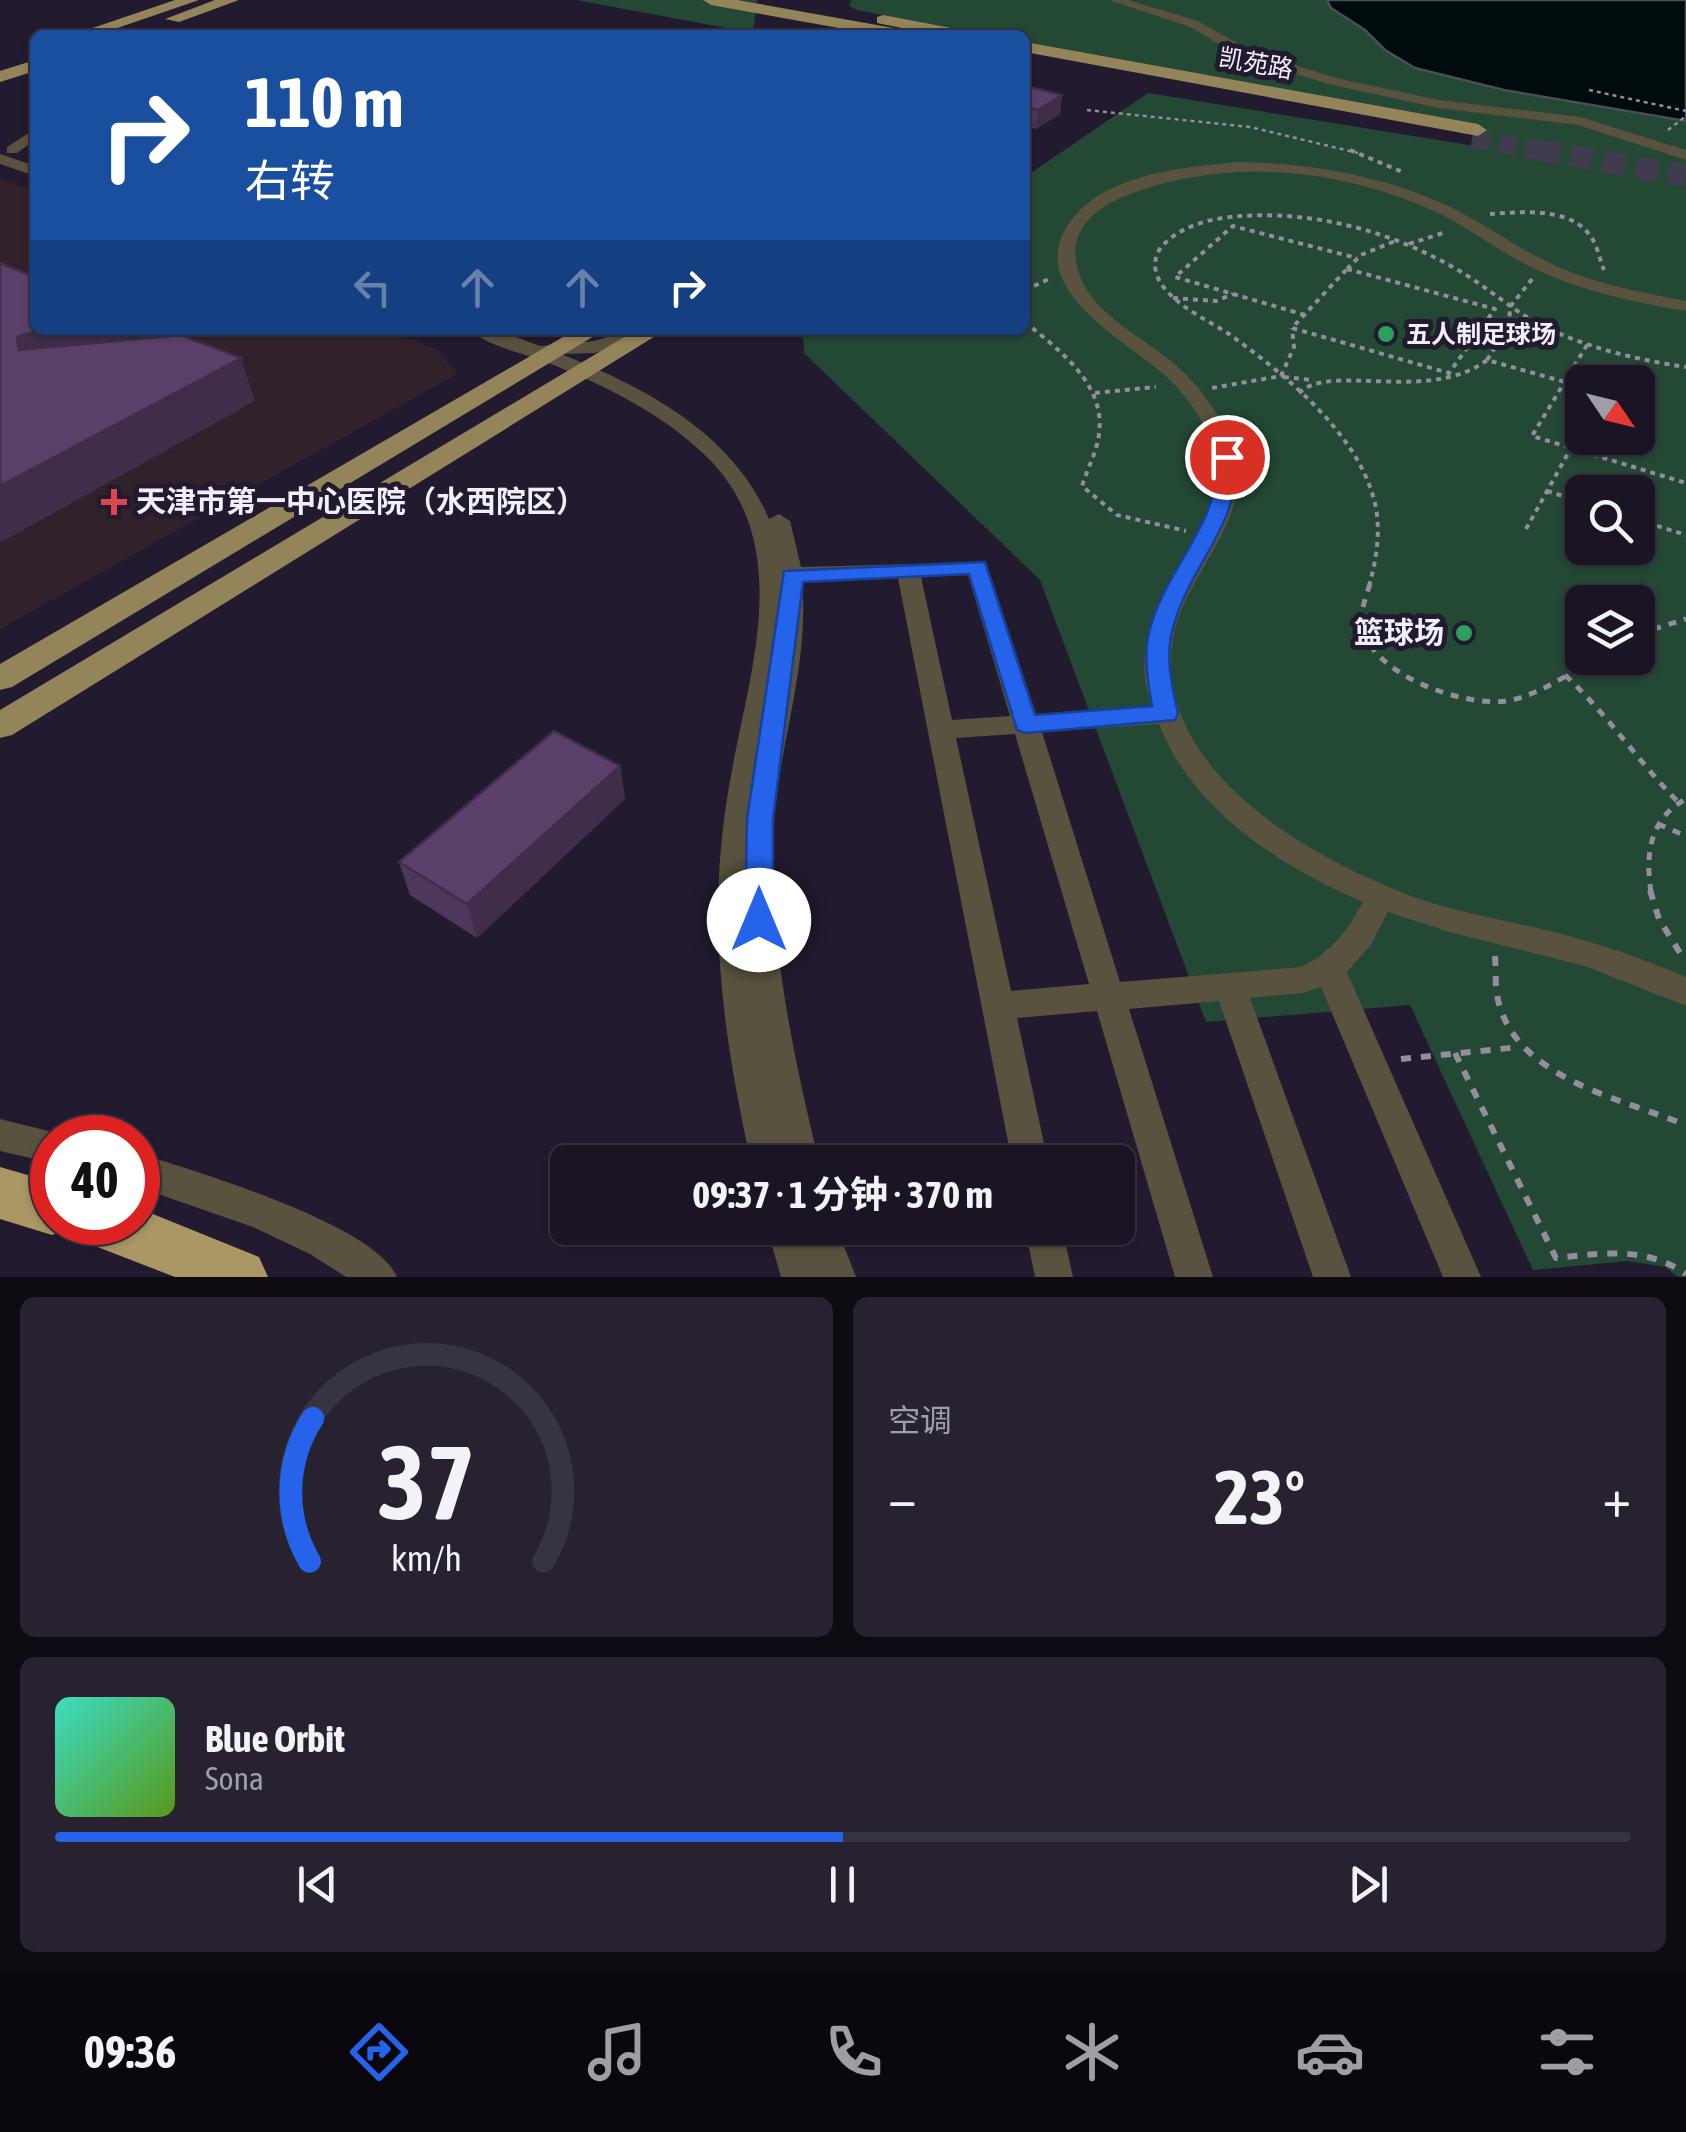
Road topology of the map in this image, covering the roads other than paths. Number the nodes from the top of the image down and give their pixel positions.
1 (191, 0) edge
2 (231, 0) edge
3 (711, 0) edge
4 (759, 0) edge
5 (1115, 0) edge
6 (798, 14) edge
7 (96, 30) edge
8 (141, 30) edge
9 (880, 30) edge
10 (923, 30) edge
11 (1030, 47) edge
12 (30, 51) edge
13 (1030, 58) edge
14 (0, 60) edge
15 (30, 68) edge
16 (0, 77) edge
17 (30, 137) edge
18 (7, 154) edge
19 (1686, 156) edge
20 (30, 168) edge
21 (1686, 294) edge
22 (1638, 296) junction
23 (1686, 306) edge
24 (493, 335) edge
25 (542, 335) edge
26 (628, 335) edge
27 (570, 347) edge
28 (908, 570) junction
29 (783, 576) junction
30 (0, 680) edge
31 (1166, 714) junction
32 (1026, 724) junction
33 (0, 726) edge
34 (941, 730) junction
35 (1380, 897) junction
36 (1330, 971) junction
37 (1230, 986) junction
38 (1686, 992) edge
39 (1109, 997) junction
40 (998, 1006) junction
41 (0, 1135) edge
42 (30, 1142) edge
43 (766, 1145) edge
44 (797, 1145) edge
45 (1027, 1145) edge
46 (160, 1177) edge
47 (0, 1193) edge
48 (30, 1202) edge
49 (160, 1244) edge
50 (791, 1245) edge
51 (826, 1245) edge
52 (1047, 1245) edge
53 (238, 1277) edge
54 (378, 1277) edge
55 (800, 1277) edge
56 (837, 1277) edge
57 (1054, 1277) edge
58 (1194, 1277) edge
59 (1332, 1277) edge
60 (1462, 1277) edge

1 - 7 main road
2 - 8 main road
3 - 6 main road
4 - 6 main road
5 - 19 street
6 - 9 main road
6 - 10 main road
11 - 13 main road, 凯苑路
12 - 14 main road
15 - 16 main road
17 - 18 street
18 - 20 street
21 - 22 street
22 - 23 street
22 - 31 street
24 - 27 street
25 - 27 street
26 - 27 main road
27 - 29 street
27 - 30 main road
27 - 33 main road
28 - 29 street
28 - 32 street
28 - 34 street
29 - 43 street
29 - 44 street
31 - 32 street
31 - 35 street
32 - 34 street
32 - 39 street
34 - 40 street
35 - 36 street
35 - 38 street
36 - 37 street
36 - 60 street
37 - 39 street
37 - 59 street
39 - 40 street
39 - 58 street
40 - 45 street
41 - 42 street
46 - 54 street
47 - 48 highway
49 - 53 highway
50 - 55 street
51 - 56 street
52 - 57 street

